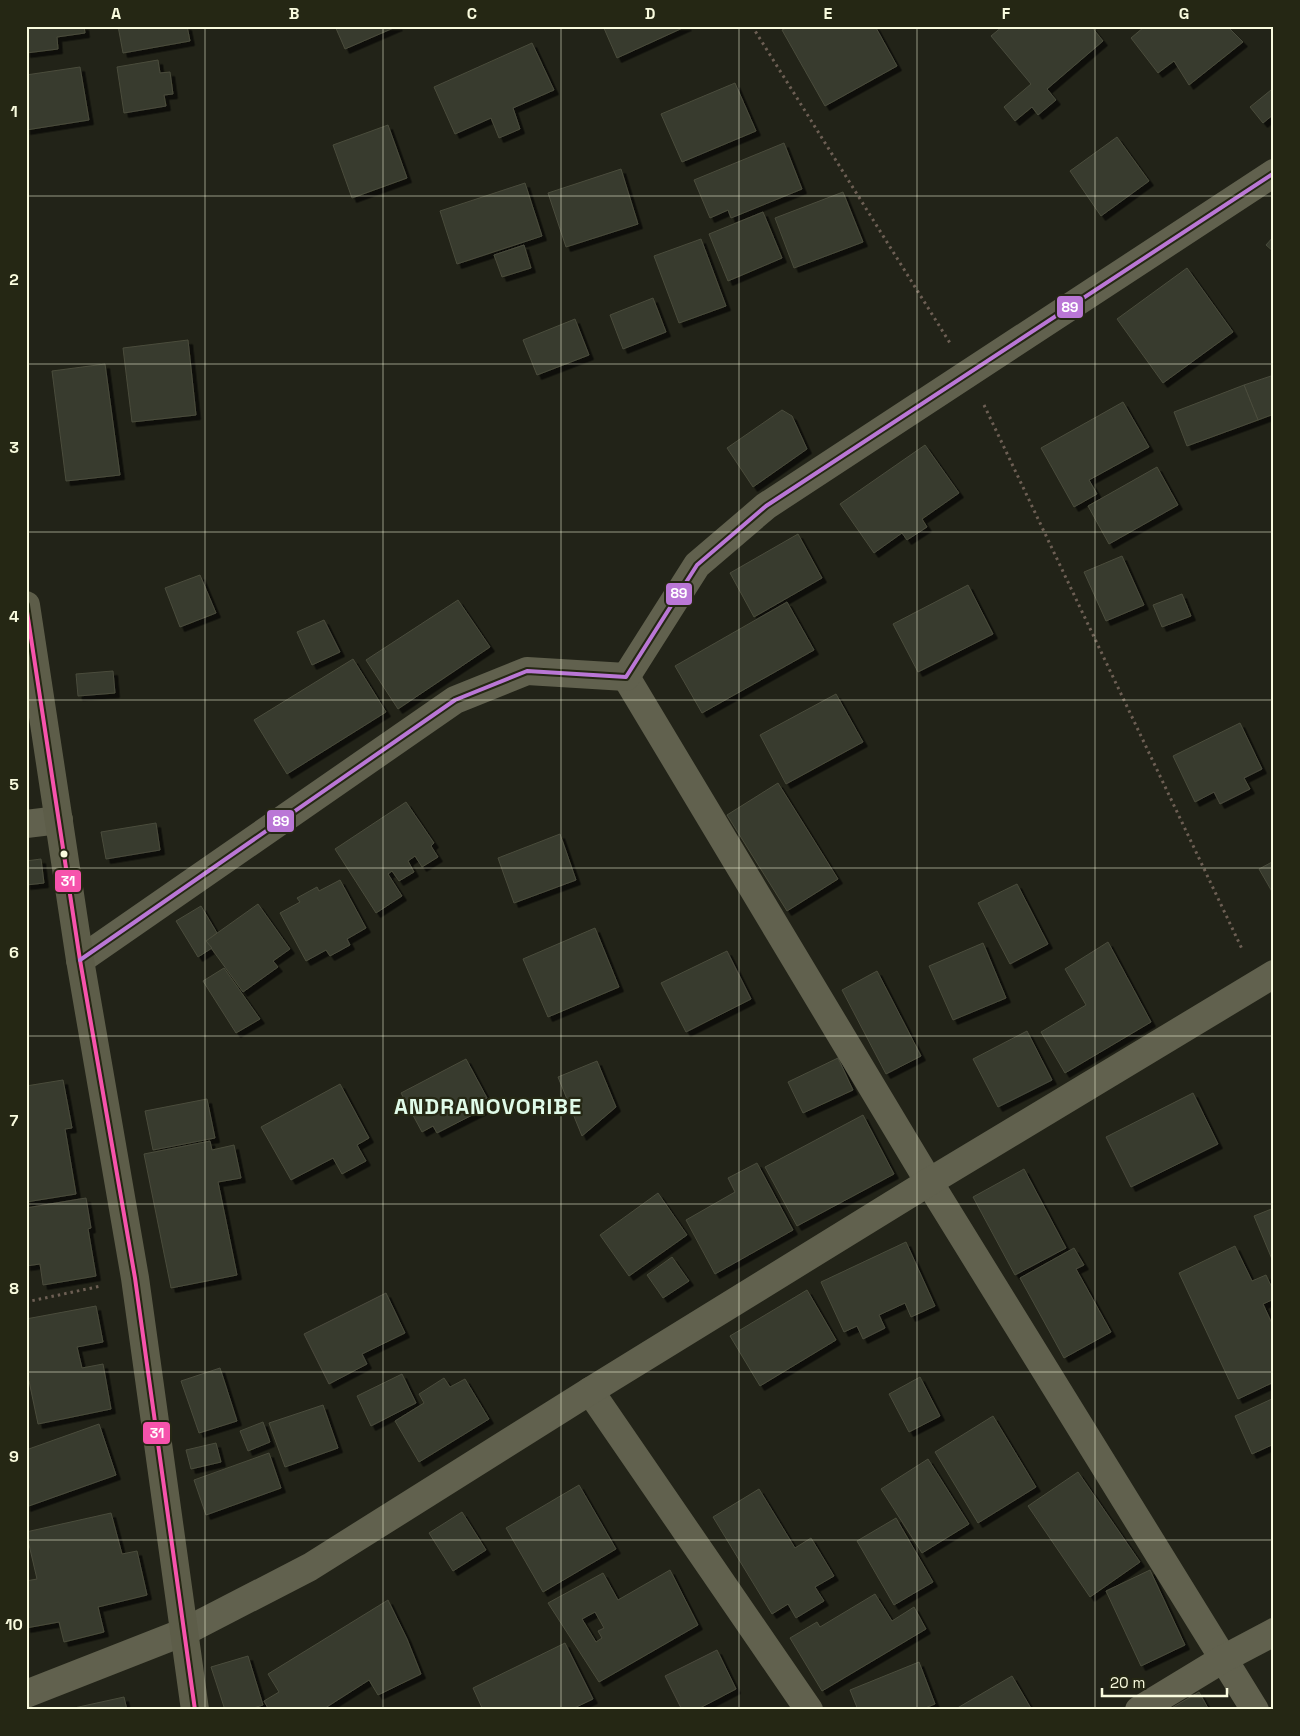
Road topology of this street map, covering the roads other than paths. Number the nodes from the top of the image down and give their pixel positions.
1 (1274, 173) edge
2 (26, 605) edge
3 (626, 677) junction
4 (59, 820) junction
5 (26, 824) edge
6 (80, 960) junction
7 (1266, 979) edge
8 (929, 1182) junction
9 (590, 1391) junction
10 (184, 1632) junction
11 (1274, 1632) edge
12 (1224, 1659) junction
13 (26, 1694) edge
14 (195, 1710) edge
15 (809, 1710) edge
16 (1139, 1710) edge
17 (1255, 1710) edge

1 - 3 street
2 - 4 main road
3 - 6 street
3 - 8 street
4 - 5 street
4 - 6 main road
6 - 10 main road
7 - 8 street
8 - 9 street
8 - 12 street
9 - 10 street
9 - 15 street
10 - 13 street
10 - 14 main road
11 - 12 street
12 - 16 street
12 - 17 street

